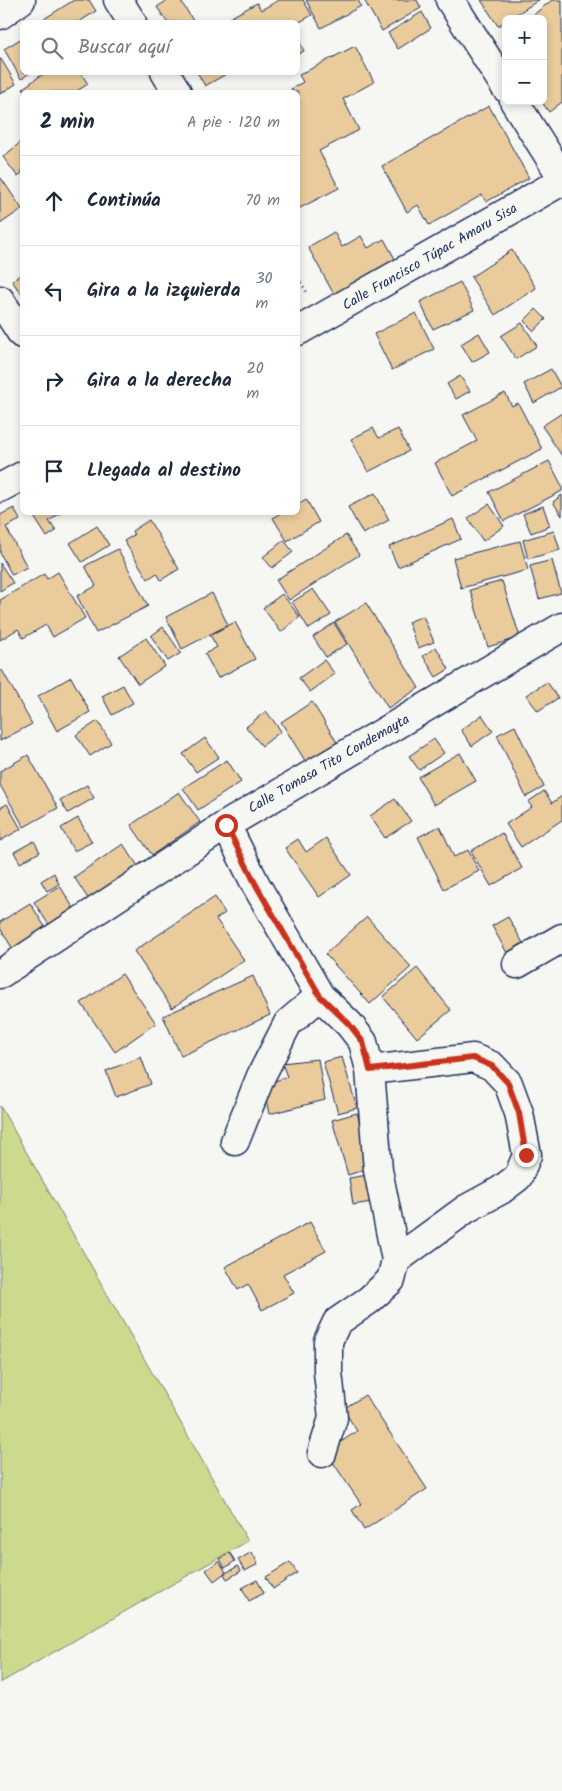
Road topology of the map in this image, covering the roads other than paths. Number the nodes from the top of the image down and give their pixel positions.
1 (21, 0) edge
2 (118, 0) edge
3 (450, 0) edge
4 (0, 15) edge
5 (131, 20) edge
6 (166, 75) edge
7 (502, 82) edge
8 (176, 90) edge
9 (517, 105) edge
10 (562, 177) edge
11 (562, 181) edge
12 (0, 300) edge
13 (300, 330) edge
14 (20, 331) edge
15 (20, 477) edge
16 (0, 488) edge
17 (562, 628) edge
18 (226, 825) junction
19 (562, 938) edge
20 (518, 964) dead end
21 (0, 974) edge
22 (320, 996) junction
23 (370, 1070) junction
24 (235, 1141) dead end
25 (396, 1260) junction
26 (322, 1453) dead end

1 - 4 street
2 - 5 street
3 - 7 street
6 - 8 street
9 - 10 street
11 - 13 street, Calle Francisco Túpac Amaru Sisa
12 - 14 street
15 - 16 street
17 - 18 street, Calle Tomasa Tito Condemayta
18 - 21 street, Calle Tomasa Tito Condemayta
18 - 22 street
19 - 20 street
22 - 23 street
22 - 24 street
23 - 25 street
23 - 25 street
25 - 26 street

